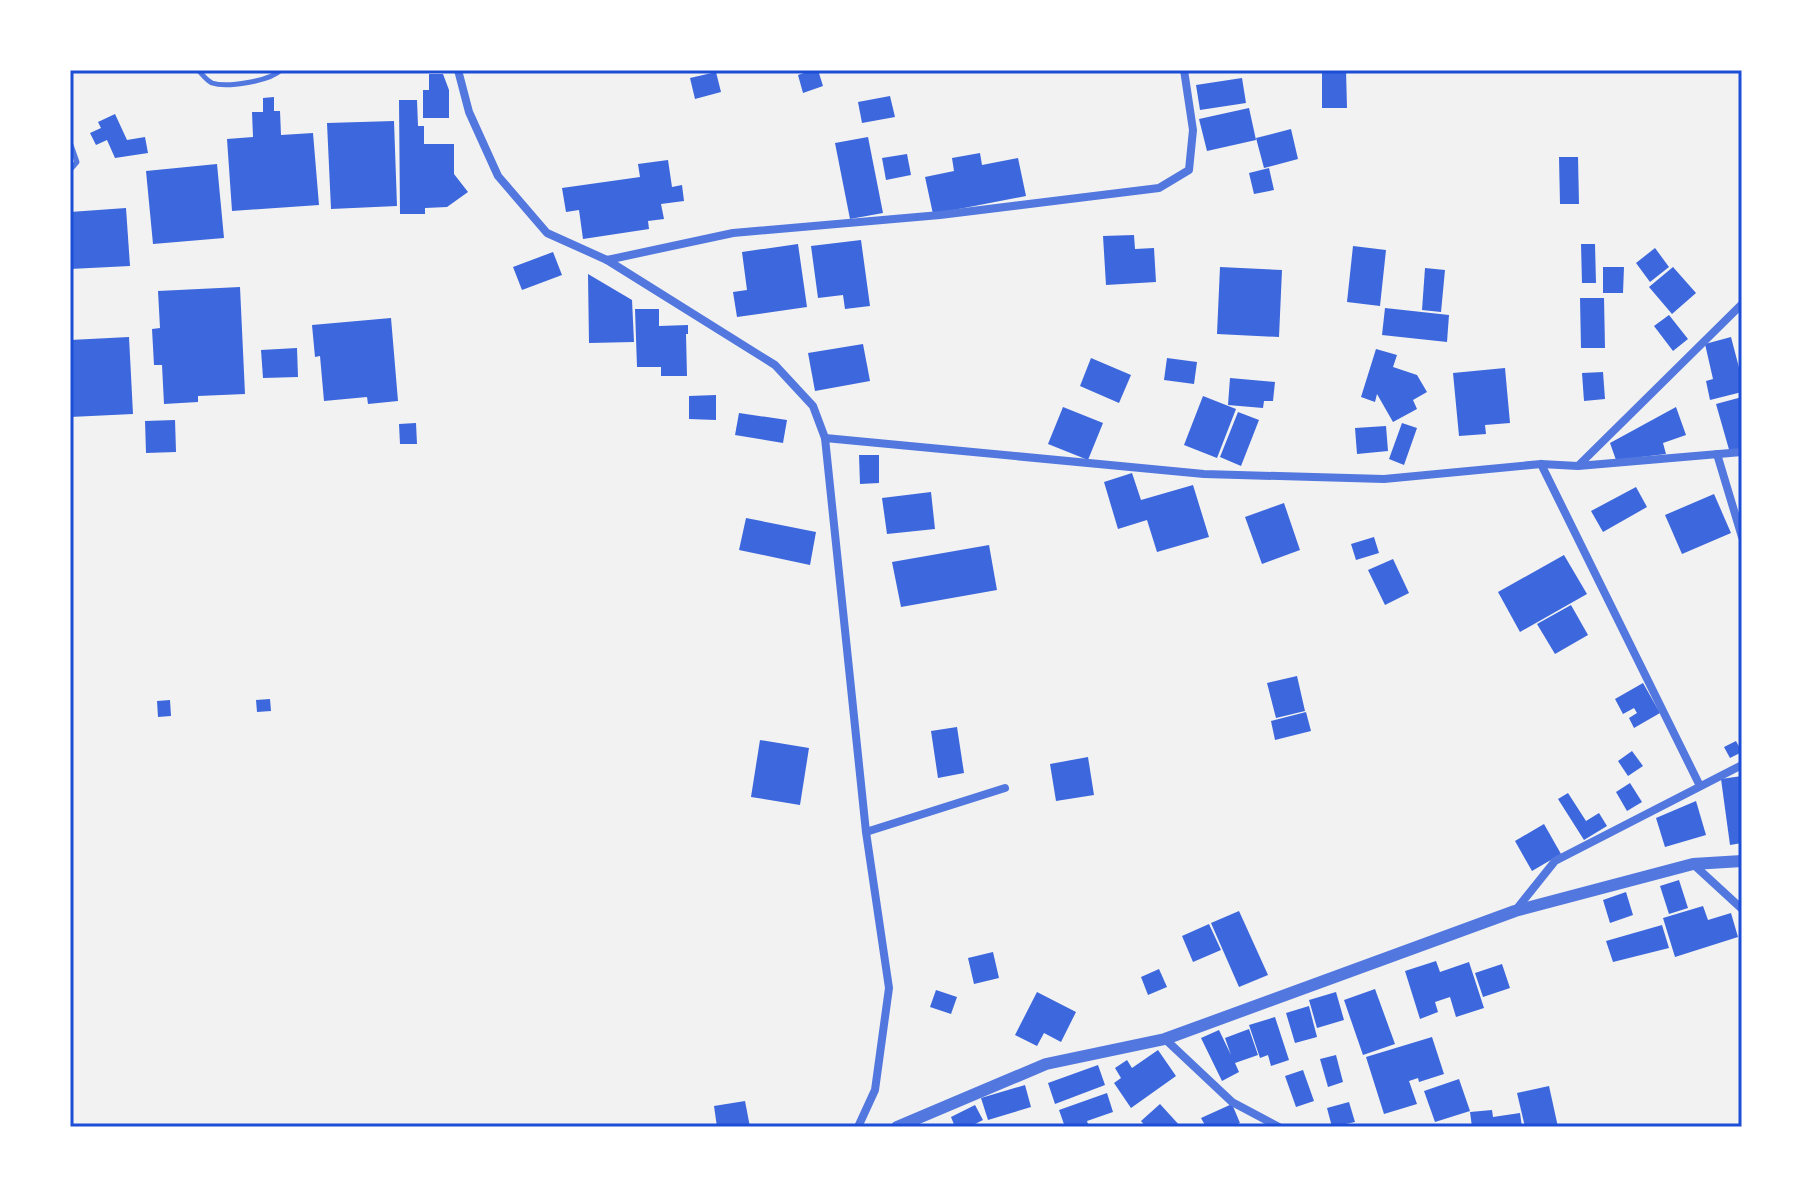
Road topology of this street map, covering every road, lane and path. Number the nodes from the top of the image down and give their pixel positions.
1 (198, 70) edge
2 (281, 70) edge
3 (458, 70) edge
4 (1184, 70) edge
5 (70, 142) edge
6 (70, 170) edge
7 (607, 260) junction
8 (1742, 304) edge
9 (825, 438) junction
10 (1742, 452) edge
11 (1717, 454) junction
12 (1541, 464) junction
13 (1578, 466) junction
14 (1742, 537) edge
15 (1742, 765) edge
16 (1700, 786) junction
17 (1005, 788) dead end
18 (866, 832) junction
19 (1742, 861) edge
20 (1693, 864) junction
21 (1742, 909) edge
22 (1515, 911) junction
23 (1165, 1039) junction
24 (858, 1127) edge
25 (897, 1127) edge
26 (1279, 1127) edge

1 - 2 lane
3 - 7 street
4 - 7 street
5 - 6 lane
7 - 9 street
8 - 13 street
9 - 12 street
9 - 18 street
10 - 11 street
11 - 13 street
11 - 14 street
12 - 13 street
12 - 16 street
15 - 16 street
16 - 22 street
17 - 18 street
18 - 24 street
19 - 20 street
20 - 21 street
20 - 22 street
22 - 23 street
23 - 25 street
23 - 26 street

